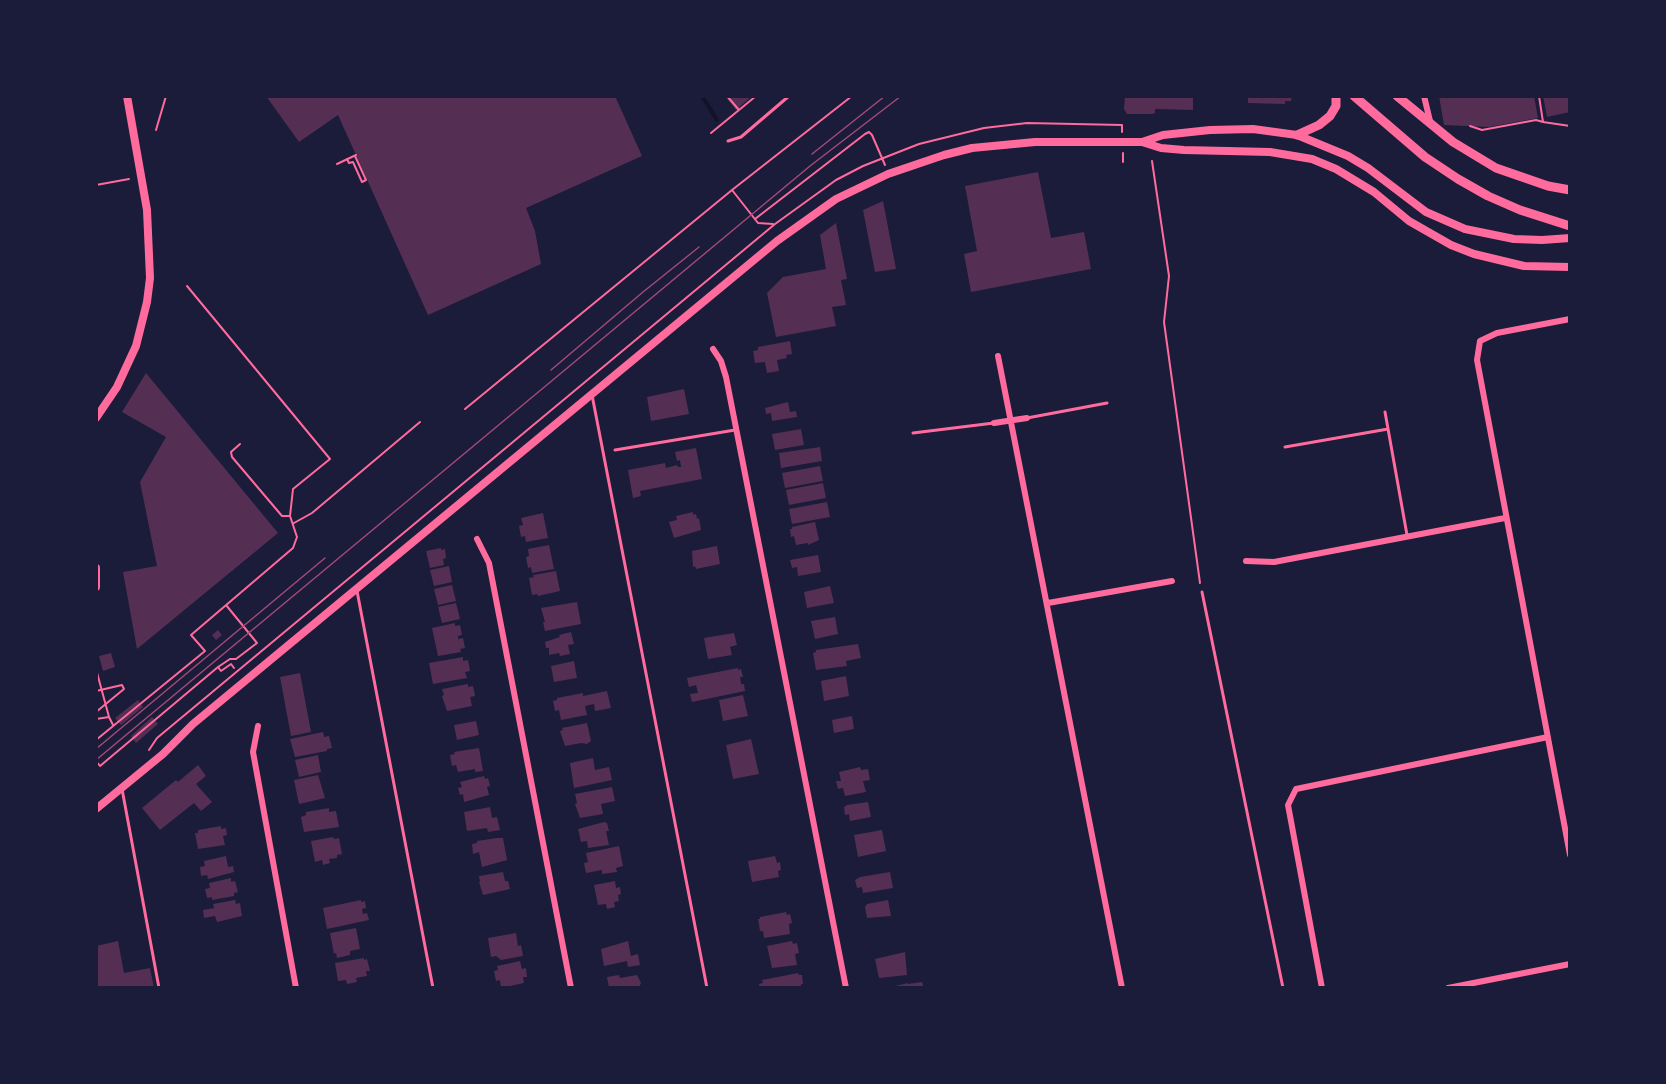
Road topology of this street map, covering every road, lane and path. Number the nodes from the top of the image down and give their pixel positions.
1 (127, 96) edge
2 (166, 96) edge
3 (727, 96) edge
4 (756, 96) edge
5 (789, 96) edge
6 (852, 96) edge
7 (1336, 96) edge
8 (1354, 96) edge
9 (1397, 96) edge
10 (1424, 96) edge
11 (1539, 96) edge
12 (739, 110) junction
13 (1544, 122) junction
14 (1430, 125) junction
15 (1470, 126) dead end
16 (1570, 126) edge
17 (156, 130) dead end
18 (711, 133) dead end
19 (1297, 135) junction
20 (728, 141) dead end
21 (1142, 142) junction
22 (347, 159) junction
23 (1152, 161) dead end
24 (337, 164) dead end
25 (888, 174) junction
26 (129, 179) dead end
27 (96, 185) edge
28 (732, 190) junction
29 (1570, 190) edge
30 (755, 219) junction
31 (1570, 226) edge
32 (1570, 238) edge
33 (774, 243) junction
34 (1570, 267) edge
35 (187, 286) dead end
36 (1570, 319) edge
37 (712, 349) dead end
38 (998, 356) dead end
39 (592, 394) junction
40 (1107, 403) dead end
41 (465, 408) dead end
42 (1385, 412) dead end
43 (96, 418) edge
44 (1027, 418) joint
45 (1010, 421) junction
46 (420, 422) dead end
47 (994, 423) joint
48 (1388, 429) junction
49 (736, 430) junction
50 (913, 433) dead end
51 (240, 444) dead end
52 (1285, 447) dead end
53 (615, 450) dead end
54 (290, 516) junction
55 (1505, 518) junction
56 (292, 524) junction
57 (1407, 536) junction
58 (477, 539) dead end
59 (1246, 561) dead end
60 (96, 568) edge
61 (1172, 581) dead end
62 (96, 587) edge
63 (357, 591) junction
64 (1202, 592) joint
65 (1048, 603) junction
66 (226, 605) junction
67 (218, 667) junction
68 (234, 668) dead end
69 (96, 669) edge
70 (98, 678) edge
71 (102, 690) junction
72 (96, 691) edge
73 (106, 704) junction
74 (96, 712) edge
75 (109, 717) junction
76 (96, 719) edge
77 (113, 725) junction
78 (258, 726) dead end
79 (1548, 738) junction
80 (96, 740) edge
81 (96, 761) edge
82 (122, 788) junction
83 (96, 809) edge
84 (1570, 855) edge
85 (1570, 964) edge
86 (159, 988) edge
87 (296, 988) edge
88 (433, 988) edge
89 (571, 988) edge
90 (707, 988) edge
91 (846, 988) edge
92 (1122, 988) edge
93 (1282, 988) edge
94 (1322, 988) edge
95 (1448, 988) edge

1 - 43 street
2 - 17 path
3 - 12 path
4 - 12 path
5 - 20 lane
6 - 28 path
7 - 19 main road
8 - 31 main road
9 - 14 main road
10 - 14 street
11 - 13 path
12 - 18 path
13 - 15 path
13 - 16 path
14 - 29 main road
19 - 21 street
19 - 32 street
21 - 25 street
21 - 34 street
22 - 22 path
22 - 24 path
23 - 64 path
25 - 30 path
25 - 33 street
26 - 27 path
28 - 30 path
28 - 41 path
30 - 33 path
33 - 39 street
35 - 54 path
36 - 55 street
37 - 49 street
38 - 45 street
39 - 63 street
39 - 90 lane
40 - 44 lane
42 - 48 lane
44 - 45 street
45 - 47 street
45 - 65 street
46 - 56 path
47 - 50 lane
48 - 52 lane
48 - 57 lane
49 - 53 lane
49 - 91 street
51 - 54 path
54 - 56 path
55 - 57 street
55 - 79 street
56 - 66 path
57 - 59 street
58 - 89 street
60 - 62 street
61 - 65 street
63 - 82 street
63 - 88 lane
64 - 93 lane
65 - 92 street
66 - 67 path
66 - 77 path
67 - 68 path
67 - 81 path
69 - 70 path
70 - 71 path
71 - 72 path
71 - 73 path
71 - 73 path
73 - 74 path
73 - 75 path
75 - 76 path
75 - 77 path
77 - 80 path
78 - 87 street
79 - 84 street
79 - 94 street
82 - 83 street
82 - 86 lane
85 - 95 street

